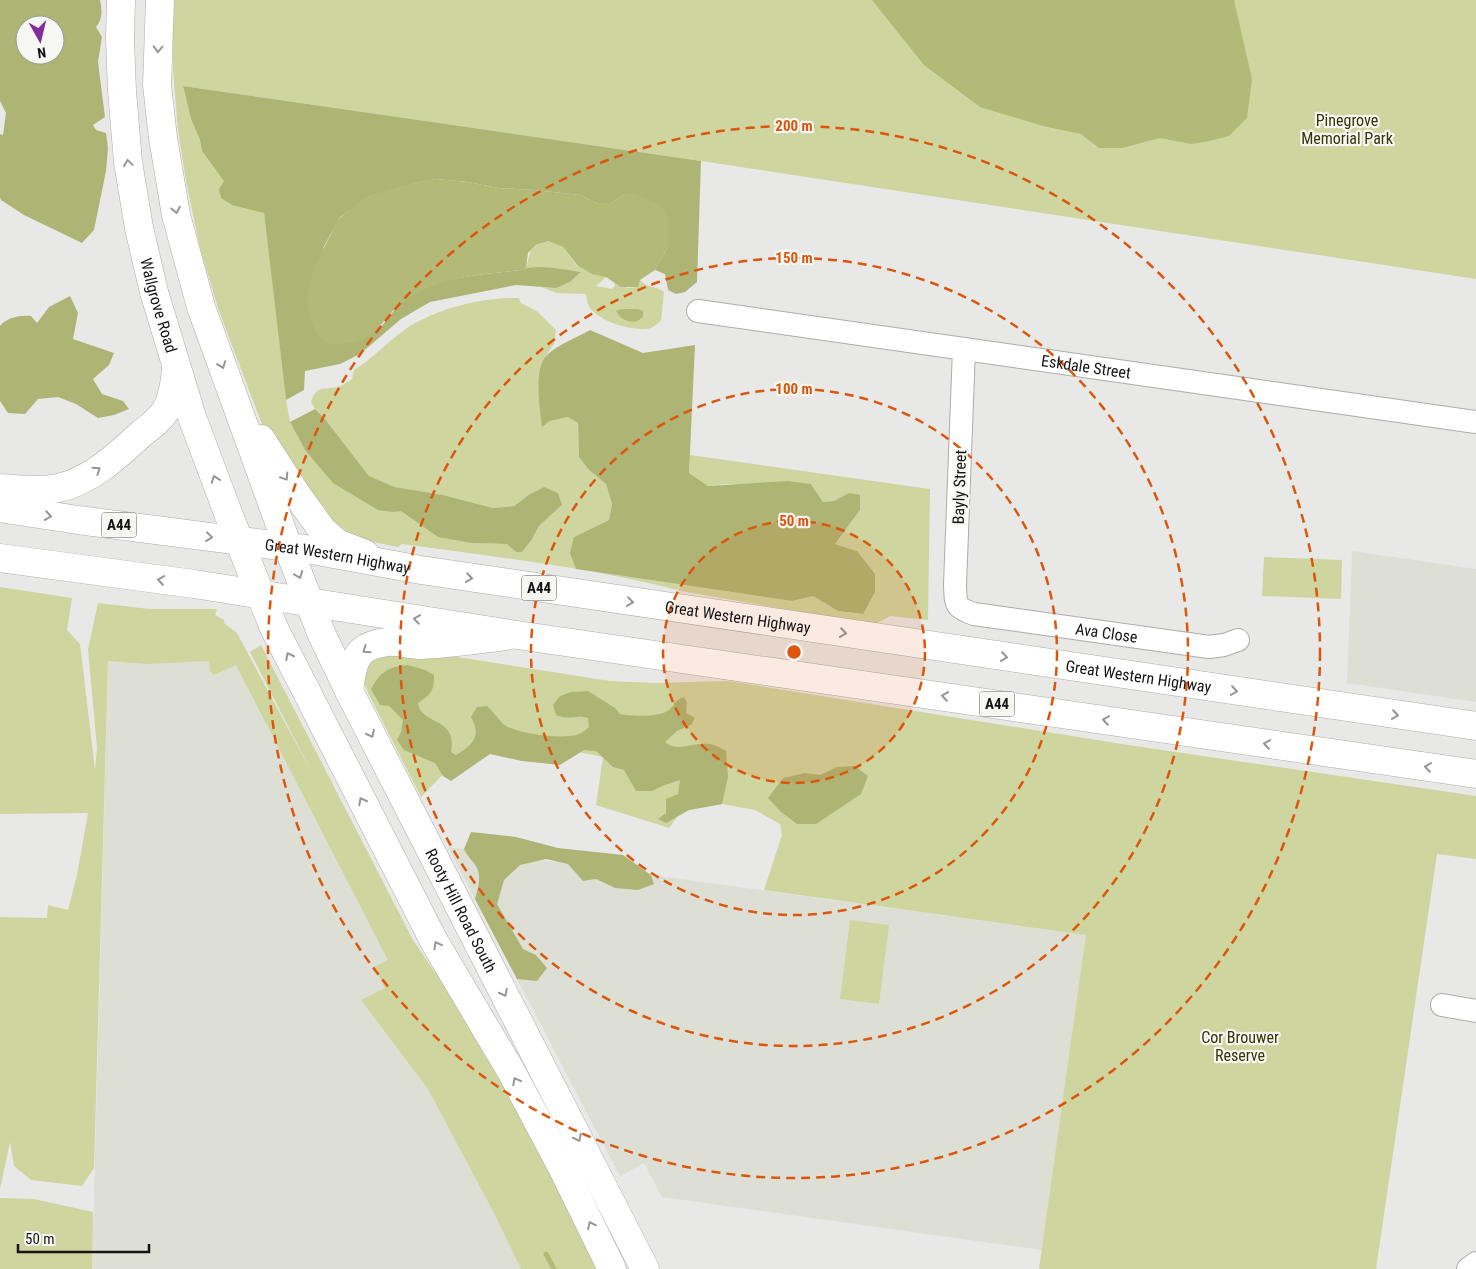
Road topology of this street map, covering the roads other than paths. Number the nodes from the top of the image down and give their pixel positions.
1 (121, 0) edge
2 (160, 0) edge
3 (698, 311) dead end
4 (964, 349) junction
5 (176, 366) junction
6 (232, 391) junction
7 (1476, 422) edge
8 (0, 488) edge
9 (0, 508) edge
10 (239, 540) junction
11 (288, 547) junction
12 (0, 558) edge
13 (42, 563) junction
14 (0, 570) edge
15 (421, 570) junction
16 (261, 595) junction
17 (310, 602) junction
18 (974, 614) joint
19 (517, 635) junction
20 (1238, 640) dead end
21 (349, 691) junction
22 (1476, 726) edge
23 (1476, 774) edge
24 (1442, 1006) dead end
25 (1476, 1011) edge
26 (1476, 1263) edge
27 (612, 1269) edge
28 (645, 1269) edge
29 (1468, 1269) edge

5 -> 1 main road, Wallgrove Road
2 -> 6 main road
3 - 4 street, Eskdale Street
4 - 7 street, Eskdale Street
4 - 18 street, Bayly Street
8 -> 5 main road
10 -> 5 main road, Wallgrove Road
6 - 11 main road
6 -> 15 main road
9 -> 10 main road, Great Western Highway / A44
10 - 11 main road, Great Western Highway / A44
10 - 16 main road, Wallgrove Road
11 - 15 main road, Great Western Highway / A44
11 -> 17 main road, Rooty Hill Road South
12 - 13 main road, A44
13 - 14 main road
16 -> 13 main road, A44
15 -> 22 main road, Great Western Highway / A44
16 - 17 main road, A44
27 -> 16 main road
19 -> 17 main road, A44
17 - 21 main road, Rooty Hill Road South
18 - 20 street, Ava Close
19 -> 21 main road
23 -> 19 main road, A44
21 -> 28 main road, Rooty Hill Road South
24 - 25 street
26 - 29 street

